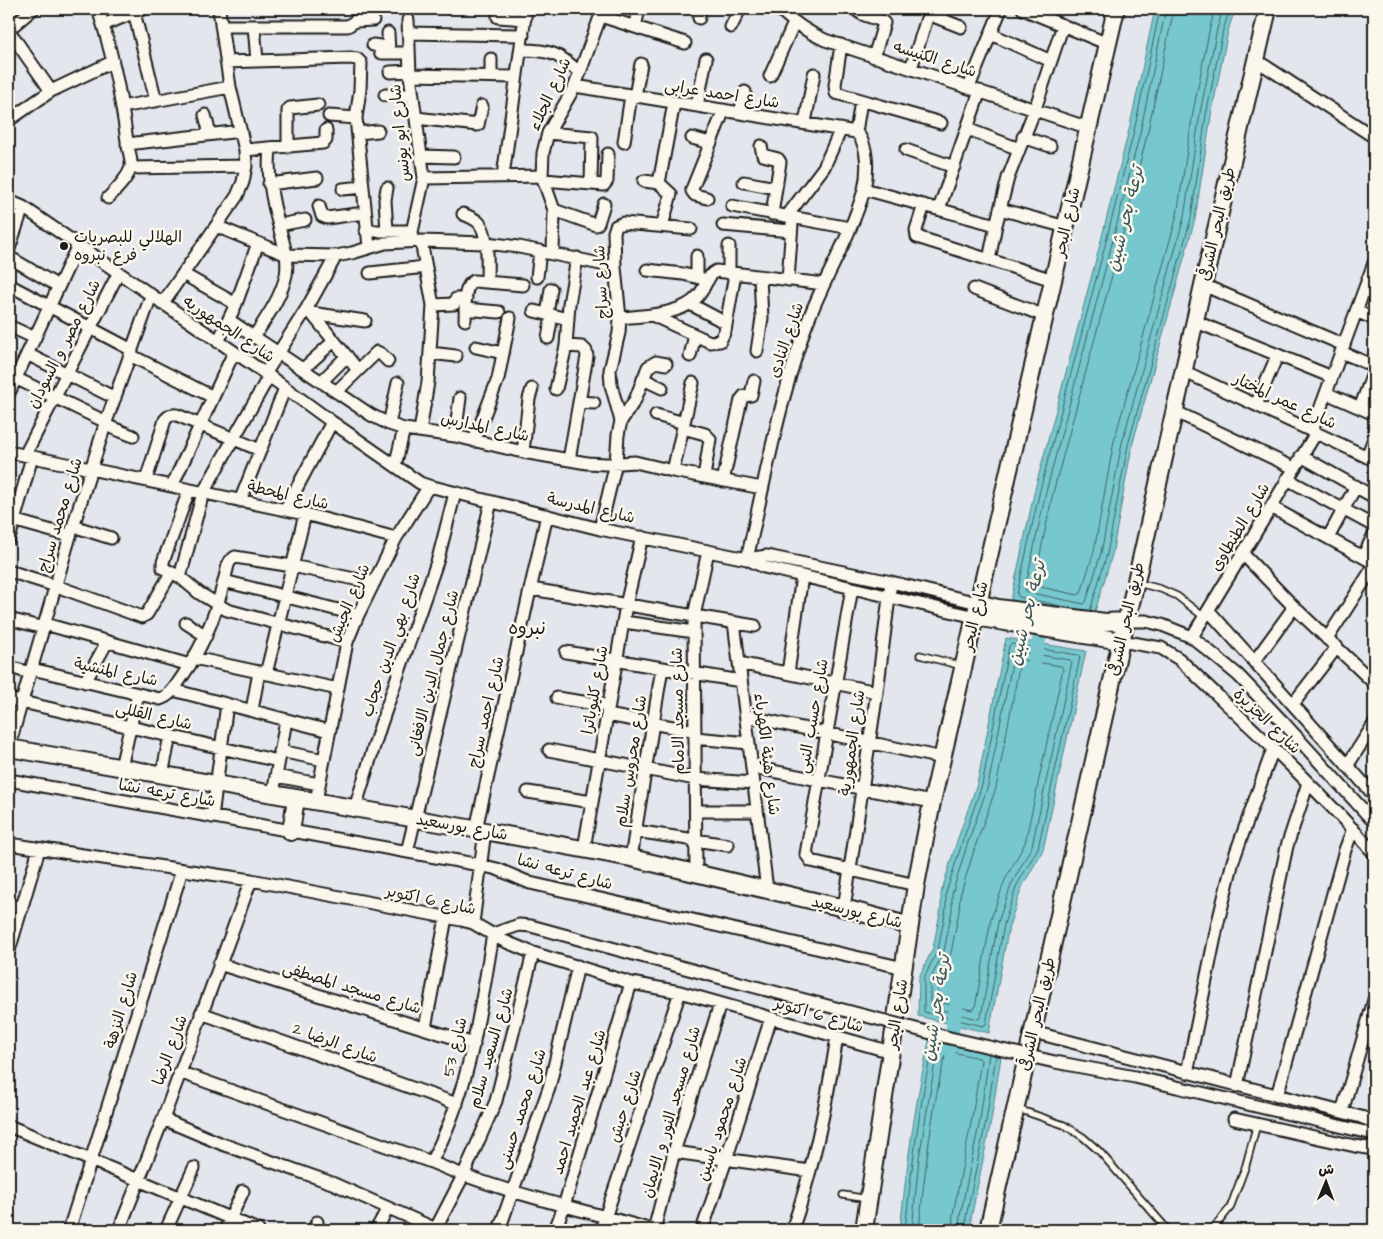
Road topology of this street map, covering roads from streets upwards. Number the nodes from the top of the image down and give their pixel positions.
1 (34, 9) edge
2 (98, 9) edge
3 (219, 9) edge
4 (638, 9) edge
5 (740, 9) edge
6 (779, 9) edge
7 (856, 9) edge
8 (1002, 9) edge
9 (1023, 9) edge
10 (1116, 9) edge
11 (1268, 9) edge
12 (138, 10) edge
13 (929, 11) edge
14 (602, 12) edge
15 (499, 13) edge
16 (526, 14) edge
17 (373, 20) dead end
18 (408, 20) dead end
19 (794, 23) junction
20 (103, 25) junction
21 (1063, 25) junction
22 (220, 26) junction
23 (254, 26) junction
24 (635, 27) junction
25 (731, 27) dead end
26 (961, 27) dead end
27 (9, 30) edge
28 (388, 33) dead end
29 (408, 33) junction
30 (495, 34) junction
31 (991, 34) junction
32 (523, 35) junction
33 (685, 44) dead end
34 (1108, 44) junction
35 (841, 45) junction
36 (373, 46) dead end
37 (521, 50) junction
38 (389, 53) junction
39 (409, 53) junction
40 (874, 57) junction
41 (491, 59) dead end
42 (706, 59) dead end
43 (1256, 60) junction
44 (257, 61) junction
45 (1051, 61) junction
46 (112, 62) junction
47 (226, 62) junction
48 (641, 64) dead end
49 (911, 68) junction
50 (390, 72) dead end
51 (579, 72) junction
52 (410, 73) junction
53 (814, 74) dead end
54 (491, 76) junction
55 (770, 76) dead end
56 (516, 77) junction
57 (575, 86) junction
58 (230, 87) junction
59 (975, 89) junction
60 (52, 91) junction
61 (745, 92) dead end
62 (385, 95) dead end
63 (413, 95) junction
64 (633, 95) junction
65 (156, 101) junction
66 (860, 101) junction
67 (674, 103) junction
68 (318, 105) dead end
69 (482, 106) dead end
70 (697, 106) junction
71 (122, 108) junction
72 (1035, 109) junction
73 (724, 110) junction
74 (740, 113) junction
75 (205, 115) dead end
76 (329, 116) dead end
77 (356, 118) junction
78 (416, 118) junction
79 (9, 120) edge
80 (941, 123) dead end
81 (805, 124) junction
82 (1089, 128) junction
83 (840, 129) junction
84 (967, 129) junction
85 (241, 130) junction
86 (326, 130) dead end
87 (378, 132) dead end
88 (548, 132) junction
89 (358, 133) junction
90 (210, 134) junction
91 (859, 135) junction
92 (1023, 137) junction
93 (1374, 137) edge
94 (692, 138) dead end
95 (624, 142) dead end
96 (710, 143) junction
97 (127, 144) junction
98 (761, 146) dead end
99 (1050, 146) dead end
100 (288, 147) junction
101 (270, 149) junction
102 (1018, 149) junction
103 (245, 150) junction
104 (906, 150) dead end
105 (608, 154) dead end
106 (421, 156) junction
107 (454, 157) dead end
108 (246, 166) junction
109 (954, 167) junction
110 (131, 168) junction
111 (503, 176) junction
112 (317, 178) dead end
113 (424, 178) junction
114 (543, 178) junction
115 (644, 181) dead end
116 (744, 182) dead end
117 (269, 184) junction
118 (591, 184) junction
119 (659, 184) junction
120 (363, 187) junction
121 (387, 188) dead end
122 (776, 188) junction
123 (864, 188) junction
124 (343, 189) dead end
125 (108, 198) dead end
126 (707, 198) dead end
127 (9, 201) edge
128 (604, 204) dead end
129 (924, 205) junction
130 (319, 206) dead end
131 (732, 206) dead end
132 (23, 207) junction
133 (1000, 208) junction
134 (939, 209) junction
135 (554, 210) junction
136 (364, 213) junction
137 (463, 214) dead end
138 (772, 214) junction
139 (790, 217) junction
140 (305, 220) dead end
141 (279, 225) junction
142 (723, 225) dead end
143 (996, 225) junction
144 (216, 226) junction
145 (662, 226) junction
146 (1066, 227) junction
147 (850, 228) junction
148 (692, 229) dead end
149 (792, 230) junction
150 (366, 231) junction
151 (387, 231) junction
152 (414, 238) junction
153 (258, 243) junction
154 (486, 243) junction
155 (78, 245) junction
156 (729, 246) dead end
157 (369, 247) junction
158 (9, 248) edge
159 (540, 251) junction
160 (553, 253) junction
161 (287, 255) junction
162 (336, 256) junction
163 (697, 256) dead end
164 (9, 257) edge
165 (577, 258) junction
166 (989, 260) junction
167 (1374, 262) edge
168 (615, 266) junction
169 (426, 267) junction
170 (648, 270) dead end
171 (370, 273) dead end
172 (732, 273) junction
173 (118, 274) junction
174 (183, 274) junction
175 (1372, 275) edge
176 (537, 277) dead end
177 (760, 277) junction
178 (702, 279) junction
179 (788, 280) junction
180 (1054, 280) junction
181 (487, 282) junction
182 (824, 284) junction
183 (522, 285) dead end
184 (1202, 285) junction
185 (9, 286) edge
186 (58, 286) junction
187 (552, 288) dead end
188 (974, 289) dead end
189 (151, 296) junction
190 (162, 304) junction
191 (236, 304) junction
192 (690, 304) junction
193 (432, 305) junction
194 (49, 307) junction
195 (466, 309) junction
196 (309, 310) junction
197 (534, 311) dead end
198 (1356, 311) junction
199 (550, 315) junction
200 (652, 315) junction
201 (1045, 316) junction
202 (620, 318) junction
203 (568, 319) junction
204 (1374, 319) edge
205 (229, 320) junction
206 (364, 321) dead end
207 (1194, 321) junction
208 (726, 323) junction
209 (9, 326) edge
210 (90, 328) junction
211 (695, 334) junction
212 (254, 337) junction
213 (34, 338) junction
214 (548, 338) dead end
215 (334, 341) junction
216 (218, 342) junction
217 (566, 346) junction
218 (476, 347) dead end
219 (1343, 348) junction
220 (757, 351) dead end
221 (234, 352) junction
222 (131, 353) junction
223 (279, 353) junction
224 (430, 353) junction
225 (503, 353) junction
226 (27, 354) junction
227 (347, 356) junction
228 (456, 356) dead end
229 (690, 356) dead end
230 (1277, 356) junction
231 (388, 361) dead end
232 (666, 364) dead end
233 (1374, 366) edge
234 (302, 369) junction
235 (358, 370) junction
236 (1183, 371) junction
237 (1374, 371) edge
238 (67, 374) junction
239 (267, 375) junction
240 (12, 377) edge
241 (1332, 377) junction
242 (643, 379) junction
243 (754, 381) dead end
244 (321, 382) junction
245 (398, 383) dead end
246 (693, 383) dead end
247 (285, 388) junction
248 (532, 388) dead end
249 (662, 388) dead end
250 (556, 389) dead end
251 (336, 392) junction
252 (9, 393) edge
253 (1326, 393) junction
254 (213, 397) junction
255 (55, 398) junction
256 (114, 398) junction
257 (460, 398) dead end
258 (578, 402) junction
259 (594, 403) dead end
260 (1256, 405) junction
261 (1360, 408) junction
262 (1174, 411) junction
263 (1374, 414) edge
264 (656, 415) dead end
265 (621, 421) junction
266 (332, 422) junction
267 (106, 424) junction
268 (389, 424) junction
269 (200, 425) junction
270 (683, 425) junction
271 (404, 429) junction
272 (420, 431) junction
273 (1314, 432) junction
274 (133, 436) dead end
275 (455, 436) junction
276 (1374, 438) edge
277 (233, 439) junction
278 (474, 441) junction
279 (260, 450) junction
280 (9, 452) edge
281 (523, 452) junction
282 (29, 456) junction
283 (1301, 456) junction
284 (1371, 458) edge
285 (569, 460) junction
286 (616, 462) junction
287 (395, 466) junction
288 (1294, 468) junction
289 (91, 469) junction
290 (673, 471) junction
291 (704, 477) junction
292 (1288, 479) junction
293 (146, 480) junction
294 (723, 481) junction
295 (172, 486) junction
296 (429, 486) junction
297 (1356, 486) junction
298 (762, 488) junction
299 (189, 490) junction
300 (203, 493) junction
301 (455, 493) junction
302 (1374, 497) edge
303 (240, 500) junction
304 (491, 502) junction
305 (1271, 507) junction
306 (1344, 509) junction
307 (285, 510) junction
308 (304, 514) junction
309 (547, 515) junction
310 (11, 520) edge
311 (1374, 526) edge
312 (600, 529) junction
313 (71, 531) junction
314 (1374, 534) edge
315 (642, 537) junction
316 (111, 538) dead end
317 (396, 538) junction
318 (1328, 538) junction
319 (9, 539) edge
320 (708, 551) junction
321 (1243, 554) junction
322 (1363, 557) junction
323 (747, 559) junction
324 (1374, 565) edge
325 (292, 566) junction
326 (9, 571) edge
327 (175, 575) junction
328 (802, 576) junction
329 (224, 581) junction
330 (891, 582) junction
331 (374, 583) junction
332 (56, 586) junction
333 (852, 588) junction
334 (531, 589) junction
335 (285, 596) junction
336 (889, 597) junction
337 (626, 605) junction
338 (218, 606) junction
339 (1294, 607) junction
340 (976, 610) junction
341 (1207, 614) junction
342 (358, 615) junction
343 (694, 616) junction
344 (9, 619) edge
345 (1126, 621) junction
346 (624, 622) junction
347 (734, 622) junction
348 (186, 623) dead end
349 (278, 624) junction
350 (44, 626) junction
351 (755, 626) dead end
352 (1104, 630) junction
353 (694, 632) junction
354 (206, 636) junction
355 (1192, 637) junction
356 (1327, 638) junction
357 (107, 642) junction
358 (347, 642) junction
359 (1120, 642) junction
360 (1337, 647) junction
361 (566, 652) dead end
362 (617, 661) junction
363 (192, 662) junction
364 (1254, 662) junction
365 (739, 663) junction
366 (9, 667) edge
367 (662, 668) junction
368 (31, 671) junction
369 (263, 673) junction
370 (788, 673) junction
371 (695, 674) junction
372 (741, 681) junction
373 (85, 682) junction
374 (835, 683) junction
375 (1374, 683) edge
376 (338, 689) junction
377 (173, 690) junction
378 (877, 692) junction
379 (138, 694) junction
380 (557, 698) dead end
381 (9, 699) edge
382 (22, 703) junction
383 (228, 704) junction
384 (1292, 704) junction
385 (252, 710) junction
386 (608, 710) junction
387 (746, 716) junction
388 (286, 720) junction
389 (653, 723) junction
390 (1374, 724) edge
391 (131, 728) junction
392 (329, 731) junction
393 (826, 733) junction
394 (695, 734) junction
395 (170, 736) junction
396 (749, 742) junction
397 (869, 742) junction
398 (9, 747) edge
399 (221, 748) junction
400 (1274, 749) junction
401 (549, 750) dead end
402 (279, 756) junction
403 (942, 758) junction
404 (324, 760) junction
405 (600, 761) junction
406 (1348, 766) junction
407 (752, 767) junction
408 (121, 768) junction
409 (646, 770) junction
410 (162, 774) junction
411 (276, 776) junction
412 (695, 779) junction
413 (9, 780) edge
414 (818, 780) junction
415 (754, 783) junction
416 (217, 784) junction
417 (319, 784) junction
418 (1308, 784) junction
419 (862, 788) junction
420 (528, 792) dead end
421 (273, 794) junction
422 (1374, 795) edge
423 (296, 798) junction
424 (316, 801) junction
425 (592, 802) junction
426 (932, 802) junction
427 (355, 808) junction
428 (696, 811) junction
429 (757, 811) junction
430 (212, 817) junction
431 (414, 818) junction
432 (1373, 818) edge
433 (1353, 829) junction
434 (481, 830) junction
435 (636, 831) junction
436 (291, 832) junction
437 (696, 840) junction
438 (9, 844) edge
439 (728, 845) dead end
440 (39, 848) junction
441 (584, 849) junction
442 (407, 852) junction
443 (1374, 853) edge
444 (631, 858) junction
445 (480, 865) junction
446 (182, 870) junction
447 (850, 870) junction
448 (696, 873) junction
449 (250, 880) junction
450 (916, 885) junction
451 (767, 890) junction
452 (9, 904) edge
453 (844, 908) junction
454 (22, 909) junction
455 (446, 918) junction
456 (473, 923) junction
457 (910, 926) junction
458 (493, 934) junction
459 (9, 952) edge
460 (533, 954) junction
461 (219, 964) junction
462 (578, 966) junction
463 (904, 968) junction
464 (631, 983) junction
465 (680, 992) junction
466 (1374, 1000) edge
467 (720, 1004) junction
468 (202, 1013) junction
469 (771, 1018) junction
470 (425, 1028) junction
471 (1033, 1032) junction
472 (837, 1037) junction
473 (474, 1044) junction
474 (891, 1052) junction
475 (179, 1072) junction
476 (1187, 1073) junction
477 (1236, 1086) junction
478 (1276, 1096) junction
479 (457, 1104) junction
480 (1342, 1112) junction
481 (163, 1119) junction
482 (1234, 1119) dead end
483 (1374, 1122) edge
484 (9, 1126) edge
485 (1374, 1134) edge
486 (1374, 1146) edge
487 (674, 1152) junction
488 (91, 1160) junction
489 (726, 1160) junction
490 (431, 1162) junction
491 (194, 1168) dead end
492 (810, 1171) junction
493 (463, 1176) junction
494 (139, 1179) junction
495 (242, 1191) dead end
496 (512, 1191) junction
497 (181, 1198) junction
498 (564, 1206) junction
499 (388, 1208) junction
500 (606, 1216) junction
501 (230, 1218) junction
502 (436, 1229) edge
503 (69, 1230) edge
504 (119, 1230) edge
505 (166, 1230) edge
506 (225, 1230) edge
507 (258, 1230) edge
508 (376, 1230) edge
509 (499, 1230) edge
510 (555, 1230) edge
511 (601, 1230) edge
512 (653, 1230) edge
513 (702, 1230) edge
514 (792, 1230) edge
515 (864, 1230) edge
516 (988, 1230) edge

1 - 27 street
2 - 20 street
3 - 22 street
4 - 24 street
5 - 25 street
6 - 19 street, شارع الكنيسه
7 - 40 street
8 - 31 street
9 - 21 street
10 - 34 street, شارع البحر
11 - 43 street, طريق البحر الشرقى
12 - 20 street
12 - 65 street
13 - 26 street
13 - 49 street
14 - 24 street
14 - 51 street, شارع الجلاء
15 - 16 street
15 - 30 street
16 - 32 street
17 - 23 street
18 - 29 street, شارع ابو يونس
19 - 35 street, شارع الكنيسه
19 - 55 street
20 - 46 street
21 - 34 street
21 - 45 street
22 - 23 street
22 - 47 street
23 - 44 street
24 - 33 street
27 - 60 street
28 - 38 street
29 - 30 street
29 - 39 street, شارع ابو يونس
30 - 32 street
31 - 45 street
31 - 59 street
32 - 37 street
34 - 82 street, شارع البحر
35 - 40 street, شارع الكنيسه
35 - 66 street
36 - 38 street
37 - 51 street
37 - 56 street
38 - 39 street
39 - 52 street, شارع ابو يونس
40 - 49 street, شارع الكنيسه
41 - 54 street
42 - 70 street
43 - 93 street
43 - 184 street, طريق البحر الشرقى
44 - 47 street
44 - 77 street
45 - 72 street
46 - 60 street
46 - 71 street
47 - 58 street
48 - 64 street
49 - 59 street, شارع الكنيسه
50 - 52 street
51 - 57 street, شارع الجلاء
52 - 54 street
52 - 63 street, شارع ابو يونس
53 - 81 street
54 - 56 street
56 - 111 street
57 - 64 street, شارع احمد عرابى
57 - 88 street, شارع الجلاء
58 - 65 street
58 - 85 street
59 - 72 street, شارع الكنيسه
59 - 84 street
60 - 79 street
61 - 74 street
62 - 63 street
63 - 78 street, شارع ابو يونس
64 - 67 street, شارع احمد عرابى
64 - 95 street
65 - 71 street
66 - 80 street
66 - 91 street, شارع النادى
67 - 70 street, شارع احمد عرابى
67 - 119 street
68 - 100 street
69 - 78 street
70 - 73 street, شارع احمد عرابى
71 - 97 street
72 - 82 street, شارع الكنيسه
72 - 92 street
73 - 74 street, شارع احمد عرابى
73 - 96 street
74 - 81 street, شارع احمد عرابى
75 - 90 street
76 - 77 street
77 - 89 street
78 - 106 street, شارع ابو يونس
81 - 83 street, شارع احمد عرابى
82 - 146 street, شارع البحر
83 - 91 street, شارع احمد عرابى
83 - 139 street
84 - 102 street
84 - 109 street
85 - 90 street
85 - 103 street
86 - 100 street
87 - 89 street
88 - 114 street, شارع الجلاء
88 - 118 street
89 - 120 street
90 - 97 street
91 - 123 street, شارع النادى
92 - 99 street
92 - 102 street
94 - 96 street
96 - 126 street
97 - 110 street
98 - 122 street
100 - 101 street
101 - 103 street
101 - 117 street
102 - 133 street
103 - 108 street
104 - 109 street
105 - 118 street
106 - 107 street
106 - 113 street, شارع ابو يونس
108 - 110 street
108 - 144 street
109 - 134 street
110 - 125 street
111 - 113 street
111 - 114 street
112 - 117 street
113 - 152 street, شارع ابو يونس
114 - 118 street
114 - 135 street, شارع الجلاء
115 - 119 street
116 - 122 street
117 - 141 street
119 - 145 street
120 - 124 street
120 - 136 street
121 - 151 street
122 - 138 street
123 - 129 street
123 - 147 street, شارع النادى
127 - 132 street, شارع الجمهوريه
128 - 135 street
129 - 134 street
129 - 166 street
130 - 136 street
131 - 138 street
132 - 155 street, شارع الجمهوريه
132 - 158 street
133 - 143 street
133 - 146 street
134 - 143 street
135 - 160 street, شارع الجلاء
136 - 150 street
137 - 154 street
138 - 139 street
139 - 147 street
139 - 149 street
140 - 141 street
141 - 161 street
142 - 149 street
143 - 166 street
144 - 153 street
144 - 174 street
145 - 148 street, شارع سراج
145 - 168 street, شارع سراج
146 - 180 street, شارع البحر
147 - 182 street, شارع النادى
149 - 179 street
150 - 151 street
150 - 157 street
151 - 152 street
152 - 154 street
152 - 157 street
152 - 169 street
153 - 161 street
153 - 191 street
154 - 159 street
154 - 181 street
155 - 173 street, شارع الجمهوريه
155 - 186 street
156 - 172 street
157 - 162 street
159 - 160 street
159 - 176 street
160 - 165 street
161 - 162 street
161 - 212 street
162 - 196 street
163 - 178 street
164 - 186 street
165 - 168 street
165 - 203 street
166 - 180 street
167 - 175 street, شارع الطنطاوى
168 - 202 street, شارع سراج
169 - 171 street
169 - 193 street
170 - 178 street
172 - 177 street
172 - 178 street
172 - 208 street
173 - 189 street, شارع الجمهوريه
173 - 210 street, شارع مصر و السودان
174 - 190 street
174 - 191 street
175 - 198 street, شارع الطنطاوى
177 - 179 street
177 - 220 street
178 - 192 street
179 - 182 street
180 - 201 street, شارع البحر
181 - 183 street
181 - 195 street
182 - 298 street, شارع النادى
184 - 207 street, طريق البحر الشرقى
184 - 219 street
185 - 194 street
186 - 194 street
187 - 199 street
188 - 201 street
189 - 190 street, شارع الجمهوريه
189 - 222 street, شارع محمد سراج
190 - 216 street, شارع الجمهوريه
191 - 205 street
192 - 200 street
192 - 208 street
193 - 195 street
193 - 224 street
194 - 210 street
194 - 213 street
195 - 225 street
196 - 206 street
196 - 215 street
196 - 223 street
197 - 199 street
198 - 204 street
198 - 219 street, شارع الطنطاوى
199 - 203 street
199 - 214 street
200 - 202 street
200 - 211 street
201 - 340 street, شارع البحر
202 - 265 street, شارع سراج
203 - 217 street
205 - 212 street, شارع المدارس
205 - 216 street
207 - 230 street
207 - 236 street, طريق البحر الشرقى
208 - 211 street
209 - 213 street
210 - 222 street
210 - 238 street, شارع مصر و السودان
211 - 229 street
212 - 223 street, شارع المدارس
213 - 226 street
215 - 227 street
215 - 234 street
216 - 221 street, شارع الجمهوريه
217 - 250 street
217 - 258 street
218 - 225 street
219 - 233 street
219 - 241 street, شارع الطنطاوى
221 - 239 street, شارع الجمهوريه
221 - 254 street
222 - 254 street
222 - 256 street, شارع محمد سراج
223 - 234 street, شارع المدارس
223 - 239 street
224 - 228 street
224 - 272 street
225 - 278 street
226 - 238 street
226 - 240 street
227 - 235 street
227 - 244 street
230 - 241 street
230 - 260 street
231 - 235 street
232 - 242 street
234 - 244 street, شارع المدارس
235 - 251 street
236 - 260 street, شارع عمر المختار
236 - 262 street, طريق البحر الشرقى
237 - 261 street
238 - 255 street, شارع مصر و السودان
238 - 256 street
239 - 247 street, شارع الجمهوريه
239 - 277 street
240 - 252 street
240 - 255 street
241 - 253 street, شارع الطنطاوى
242 - 249 street
242 - 265 street
243 - 294 street
244 - 251 street, شارع المدارس
245 - 268 street
246 - 270 street
247 - 266 street, شارع الجمهوريه
247 - 279 street
248 - 281 street
251 - 268 street, شارع المدارس
253 - 261 street
253 - 273 street, شارع الطنطاوى
254 - 269 street
255 - 267 street
255 - 282 street, شارع مصر و السودان
256 - 267 street, شارع محمد سراج
257 - 275 street
258 - 259 street
258 - 285 street
260 - 273 street, شارع عمر المختار
261 - 263 street
262 - 288 street
262 - 345 street, طريق البحر الشرقى
264 - 270 street
265 - 286 street, شارع سراج
266 - 287 street, شارع الجمهوريه
266 - 307 street
267 - 274 street
267 - 289 street, شارع محمد سراج
268 - 271 street, شارع المدارس
269 - 277 street
269 - 293 street
269 - 295 street
270 - 290 street
270 - 291 street
271 - 272 street, شارع المدارس
271 - 287 street
272 - 275 street, شارع المدارس
273 - 283 street, شارع الطنطاوى
273 - 284 street, شارع عمر المختار
275 - 278 street, شارع المدارس
276 - 284 street
277 - 279 street
277 - 300 street
278 - 281 street, شارع المدارس
279 - 303 street
280 - 282 street, شارع المحطة
281 - 285 street, شارع المدارس
282 - 289 street, شارع المحطة
282 - 310 street, شارع مصر و السودان
283 - 288 street, شارع الطنطاوى
283 - 297 street
285 - 286 street, شارع المدارس
286 - 290 street, شارع المدارس
286 - 312 street, شارع سراج
287 - 296 street, شارع الجمهوريه
288 - 292 street, شارع الطنطاوى
289 - 293 street, شارع المحطة
289 - 313 street, شارع محمد سراج
290 - 291 street, شارع المدارس
291 - 294 street, شارع المدارس
292 - 305 street, شارع الطنطاوى
292 - 306 street
293 - 295 street, شارع المحطة
294 - 298 street, شارع المدارس
295 - 299 street, شارع المحطة
296 - 301 street, شارع المدرسة
296 - 317 street, شارع الجيش
297 - 302 street
297 - 306 street
298 - 323 street, شارع النادى
299 - 300 street, شارع المحطة
299 - 327 street
300 - 303 street, شارع المحطة
300 - 327 street
301 - 304 street, شارع المدرسة
301 - 427 street, شارع بهي الدين حجاب
303 - 307 street, شارع المحطة
304 - 309 street, شارع المدرسة
304 - 431 street, شارع جمال الدين الافغانى
305 - 318 street
305 - 321 street, شارع الطنطاوى
306 - 311 street
306 - 318 street
307 - 308 street, شارع المحطة
308 - 317 street, شارع المحطة
308 - 325 street
309 - 312 street, شارع المدرسة
309 - 334 street, شارع احمد سراج
310 - 313 street
310 - 319 street, شارع مصر و السودان
312 - 315 street, شارع المدرسة
313 - 316 street
313 - 332 street, شارع محمد سراج
314 - 322 street
315 - 320 street, شارع المدرسة
315 - 337 street, شارع كليوباترا
317 - 331 street, شارع الجيش
318 - 322 street
320 - 323 street, شارع المدرسة
320 - 343 street, شارع مسجد الامام
321 - 339 street
321 - 341 street, شارع الطنطاوى
322 - 324 street
323 - 328 street, شارع المدرسة
323 - 330 street, شارع المدرسة
324 - 356 street
325 - 329 street, شارع المنشية
325 - 331 street
325 - 335 street
326 - 332 street
327 - 332 street
327 - 338 street
328 - 333 street, شارع المدرسة
328 - 370 street
329 - 335 street
329 - 338 street, شارع المنشية
330 - 336 street, شارع الجمهورية
330 - 340 street, شارع المدرسة
331 - 342 street, شارع الجيش
332 - 350 street, شارع محمد سراج
333 - 336 street, شارع المدرسة
333 - 374 street, شارع حسب النبى
334 - 337 street
334 - 434 street, شارع احمد سراج
335 - 342 street
335 - 349 street
336 - 340 street, شارع المدرسة
336 - 378 street, شارع الجمهورية
337 - 343 street
337 - 346 street, شارع كليوباترا
338 - 349 street
338 - 354 street, شارع المنشية
339 - 356 street
339 - 364 street
340 - 352 street
340 - 403 street, شارع البحر
341 - 355 street, شارع الطنطاوى
341 - 364 street, شارع الجزيرة
342 - 358 street, شارع الجيش
343 - 347 street
343 - 353 street, شارع مسجد الامام
344 - 350 street
345 - 352 street
345 - 355 street, شارع الجزيرة
345 - 359 street, طريق البحر الشرقى
346 - 353 street
346 - 362 street, شارع كليوباترا
347 - 351 street
347 - 365 street, شارع هيئة الكهرباء
348 - 354 street
349 - 358 street
349 - 369 street
350 - 357 street
350 - 368 street, شارع محمد سراج
352 - 359 street
353 - 371 street, شارع مسجد الامام
354 - 363 street, شارع المنشية
355 - 432 street, شارع الجزيرة
356 - 360 street
357 - 363 street
357 - 373 street
358 - 376 street, شارع الجيش
359 - 400 street, شارع الجزيرة
359 - 471 street, طريق البحر الشرقى
360 - 375 street
360 - 384 street
361 - 362 street
362 - 367 street
362 - 386 street, شارع كليوباترا
363 - 369 street
363 - 377 street, شارع المنشية
364 - 384 street, شارع الجزيرة
365 - 370 street
365 - 372 street, شارع هيئة الكهرباء
366 - 368 street, شارع المنشية
367 - 371 street
367 - 389 street, شارع محروس سلام
368 - 373 street, شارع المنشية
368 - 382 street, شارع محمد سراج
369 - 376 street
369 - 385 street
370 - 374 street
371 - 372 street
371 - 394 street, شارع مسجد الامام
372 - 387 street, شارع هيئة الكهرباء
373 - 379 street, شارع المنشية
374 - 378 street
374 - 393 street, شارع حسب النبى
376 - 392 street, شارع الجيش
377 - 379 street, شارع المنشية
377 - 383 street
378 - 397 street, شارع الجمهورية
379 - 391 street
380 - 386 street
381 - 382 street, شارع القللى
382 - 391 street, شارع القللى
382 - 398 street, شارع محمد سراج
383 - 385 street
383 - 399 street
384 - 406 street, شارع الجزيرة
385 - 388 street
386 - 389 street
386 - 405 street, شارع كليوباترا
387 - 393 street
387 - 396 street, شارع هيئة الكهرباء
388 - 392 street
388 - 402 street
389 - 394 street
389 - 409 street, شارع محروس سلام
390 - 406 street
391 - 395 street, شارع القللى
391 - 408 street
392 - 404 street, شارع الجيش
393 - 397 street
393 - 414 street, شارع حسب النبى
394 - 396 street
394 - 412 street, شارع مسجد الامام
395 - 399 street, شارع القللى
395 - 410 street
396 - 407 street, شارع هيئة الكهرباء
397 - 403 street
397 - 419 street, شارع الجمهورية
398 - 408 street, شارع بورسعيد
399 - 402 street, شارع القللى
399 - 416 street
400 - 418 street, شارع الجزيرة
400 - 476 street
401 - 405 street
402 - 404 street, شارع القللى
402 - 411 street
403 - 426 street, شارع البحر
404 - 417 street, شارع الجيش
405 - 409 street
405 - 425 street, شارع كليوباترا
406 - 422 street, شارع الجزيرة
407 - 414 street
407 - 415 street, شارع هيئة الكهرباء
408 - 410 street, شارع بورسعيد
409 - 412 street
409 - 435 street, شارع محروس سلام
410 - 416 street, شارع بورسعيد
411 - 417 street
411 - 421 street
412 - 415 street
412 - 428 street, شارع مسجد الامام
413 - 430 street, شارع ترعه نشا
414 - 419 street
414 - 447 street, شارع حسب النبى
415 - 429 street, شارع هيئة الكهرباء
416 - 421 street, شارع بورسعيد
416 - 430 street
417 - 424 street, شارع الجيش
418 - 433 street, شارع الجزيرة
418 - 477 street
419 - 426 street
419 - 447 street, شارع الجمهورية
420 - 425 street
421 - 423 street, شارع بورسعيد
423 - 424 street, شارع بورسعيد
423 - 436 street
424 - 427 street, شارع بورسعيد
425 - 441 street, شارع كليوباترا
426 - 450 street, شارع البحر
427 - 431 street, شارع بورسعيد
428 - 429 street
428 - 437 street, شارع مسجد الامام
429 - 451 street, شارع هيئة الكهرباء
430 - 436 street, شارع ترعه نشا
431 - 434 street, شارع بورسعيد
431 - 442 street, شارع جمال الدين الافغانى
433 - 443 street, شارع الجزيرة
433 - 478 street
434 - 441 street, شارع بورسعيد
434 - 445 street, شارع احمد سراج
435 - 437 street
435 - 444 street, شارع محروس سلام
436 - 442 street, شارع ترعه نشا
437 - 439 street
437 - 448 street, شارع مسجد الامام
438 - 440 street, شارع 6 اكتوبر
440 - 446 street, شارع 6 اكتوبر
440 - 454 street
441 - 444 street, شارع بورسعيد
442 - 445 street, شارع ترعه نشا
444 - 448 street, شارع بورسعيد
445 - 456 street, شارع احمد سراج
445 - 463 street, شارع ترعه نشا
446 - 449 street, شارع 6 اكتوبر
446 - 488 street, شارع النزهة
447 - 450 street
447 - 453 street, شارع الجمهورية
448 - 451 street, شارع بورسعيد
449 - 455 street, شارع 6 اكتوبر
449 - 461 street, شارع الرضا
450 - 457 street, شارع البحر
451 - 453 street, شارع بورسعيد
452 - 454 street
453 - 457 street, شارع بورسعيد
454 - 459 street
455 - 456 street, شارع 6 اكتوبر
455 - 470 street
456 - 458 street, شارع 6 اكتوبر
457 - 463 street, شارع البحر
458 - 460 street, شارع 6 اكتوبر
458 - 473 street, شارع 53
458 - 485 street, bridge
460 - 462 street, شارع 6 اكتوبر
460 - 493 street, شارع السعيد سلام
461 - 468 street, شارع الرضا
461 - 470 street, شارع مسجد المصطفى
462 - 464 street, شارع 6 اكتوبر
462 - 496 street, شارع محمد حسنى
463 - 474 street, شارع البحر
464 - 465 street, شارع 6 اكتوبر
464 - 498 street, شارع عبد الحميد احمد
465 - 467 street, شارع 6 اكتوبر
465 - 500 street, شارع حبش
466 - 480 street
467 - 469 street, شارع 6 اكتوبر
467 - 487 street, شارع مسجد النور و الايمان
468 - 475 street, شارع الرضا
468 - 479 street, شارع الرضا 2
469 - 472 street, شارع 6 اكتوبر
469 - 489 street, شارع محمود ياسين
470 - 473 street, شارع مسجد المصطفى
471 - 476 street
471 - 516 street, طريق البحر الشرقى
472 - 474 street, شارع 6 اكتوبر
472 - 492 street
473 - 479 street, شارع 53
474 - 515 street, شارع البحر
475 - 481 street, شارع الرضا
475 - 490 street
476 - 477 street
477 - 478 street
478 - 480 street
479 - 490 street, شارع 53
480 - 483 street
481 - 494 street, شارع الرضا
481 - 499 street
482 - 486 street
484 - 488 street
487 - 489 street
487 - 512 street, شارع مسجد النور و الايمان
488 - 494 street
488 - 503 street, شارع النزهة
489 - 492 street
489 - 513 street, شارع محمود ياسين
490 - 493 street
491 - 497 street
492 - 514 street
493 - 496 street
493 - 502 street, شارع السعيد سلام
494 - 497 street
494 - 504 street, شارع الرضا
495 - 501 street
496 - 498 street
496 - 509 street, شارع محمد حسنى
497 - 501 street
497 - 505 street
498 - 500 street
498 - 510 street, شارع عبد الحميد احمد
499 - 502 street
499 - 508 street
500 - 511 street, شارع حبش
500 - 512 street
501 - 506 street
501 - 507 street

